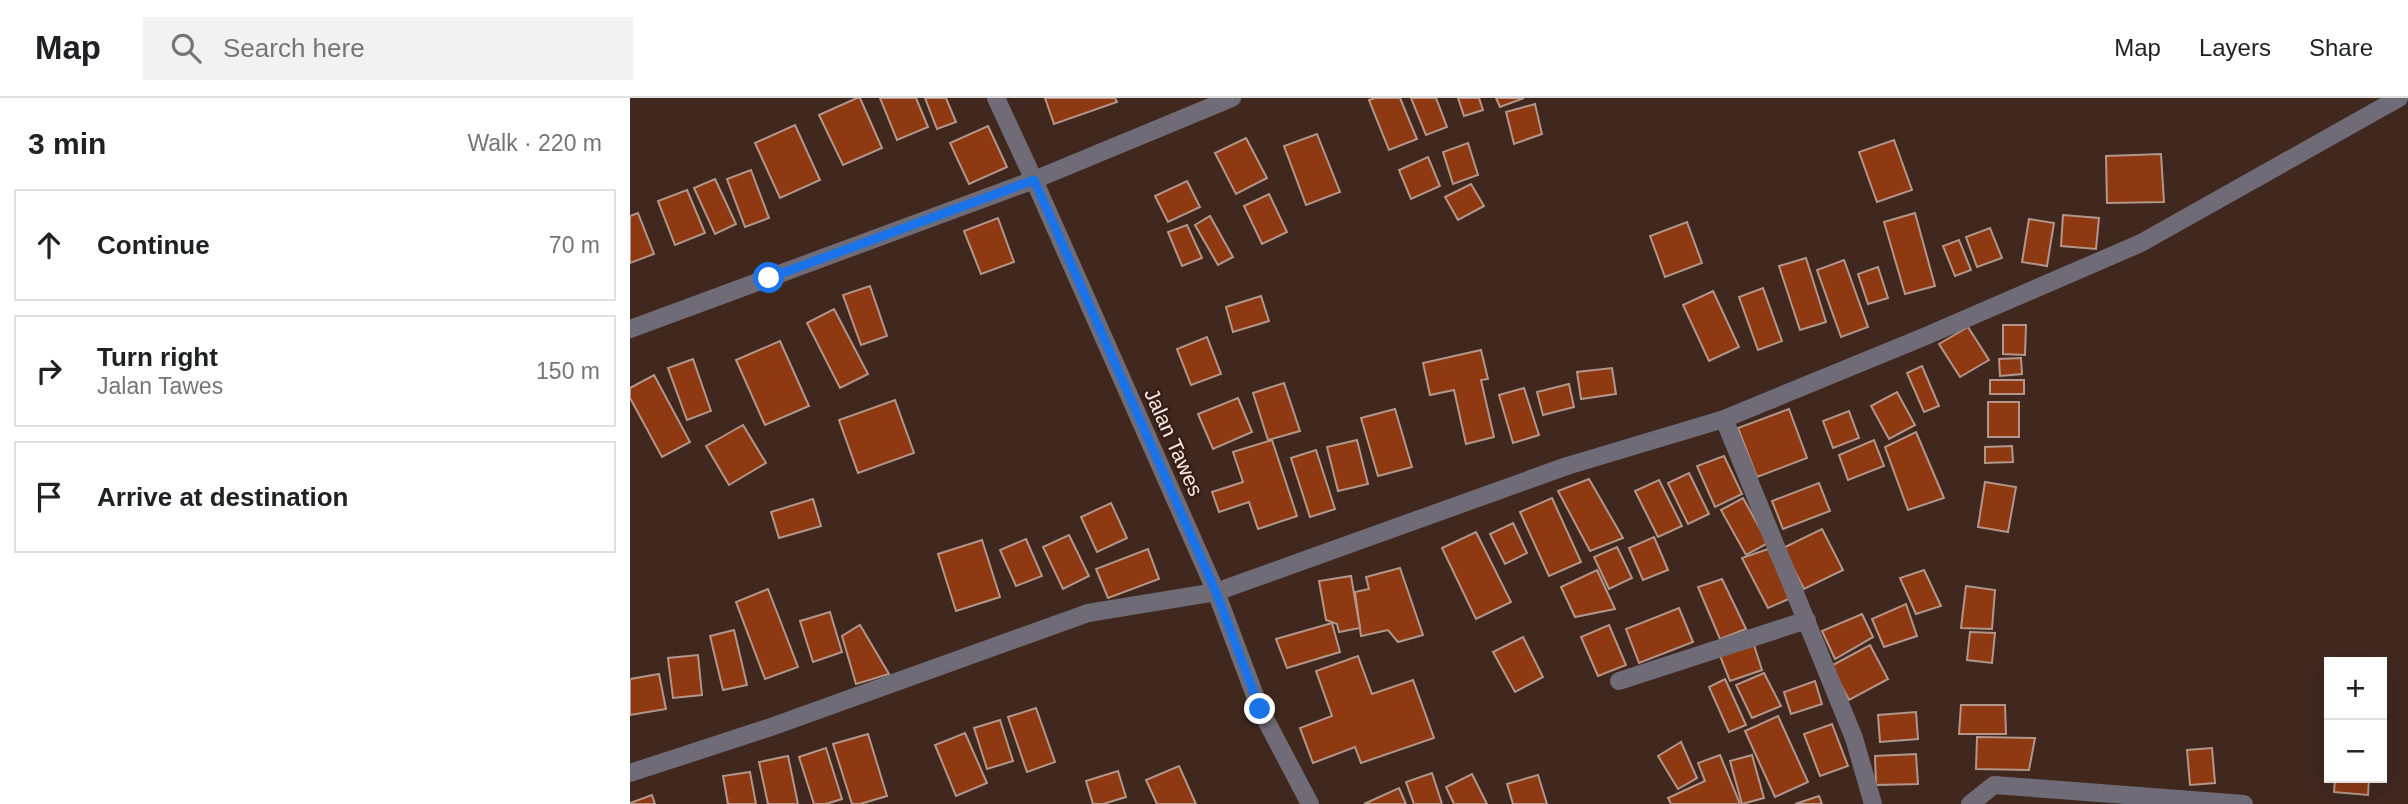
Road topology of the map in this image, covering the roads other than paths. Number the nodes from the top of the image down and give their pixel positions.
1 (996, 98) edge
2 (1232, 98) edge
3 (2399, 98) edge
4 (1034, 180) junction
5 (630, 329) edge
6 (1724, 419) junction
7 (1216, 592) junction
8 (1807, 620) junction
9 (1619, 681) dead end
10 (630, 773) edge
11 (1310, 804) edge
12 (1873, 804) edge
13 (1970, 804) edge
14 (2244, 804) edge

1 - 4 street, Jalan Tawes
2 - 4 street
3 - 6 street
4 - 5 street
4 - 7 street, Jalan Tawes
6 - 7 street
6 - 8 street
7 - 10 street
7 - 11 street, Jalan Tawes
8 - 9 street
8 - 12 street
13 - 14 street

